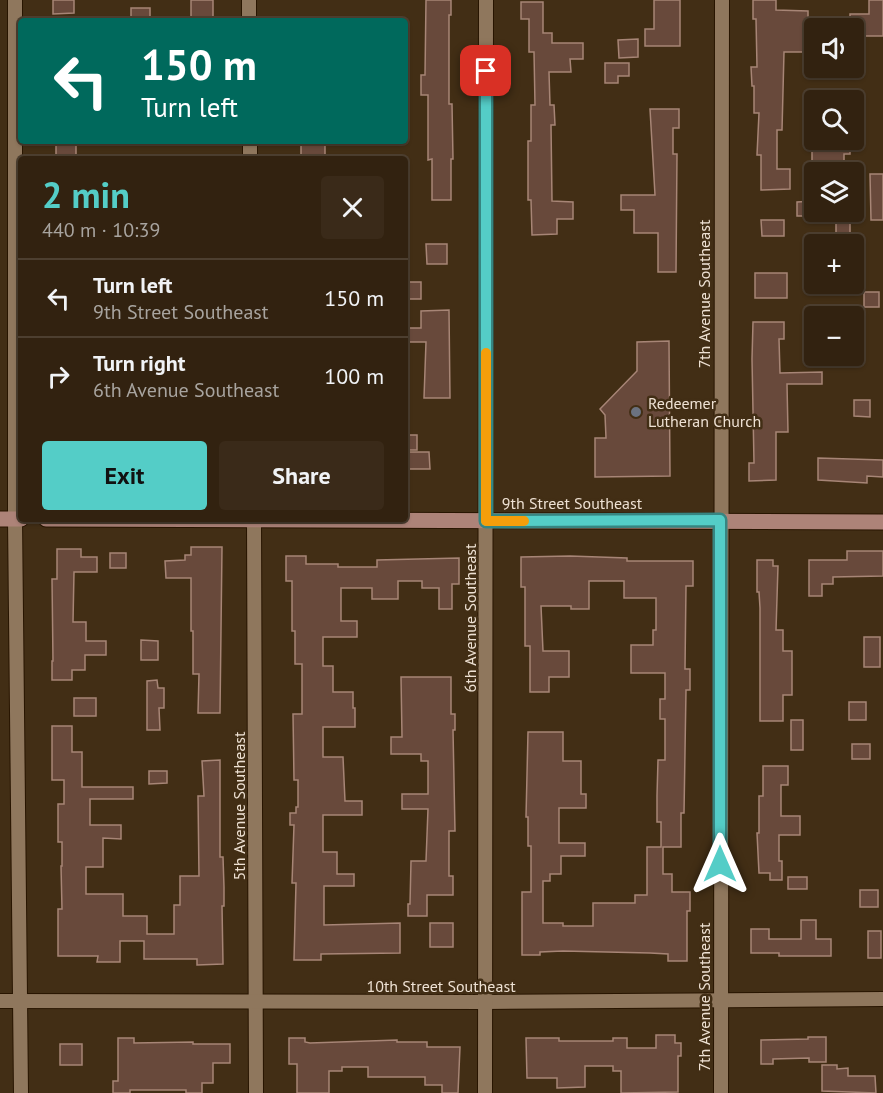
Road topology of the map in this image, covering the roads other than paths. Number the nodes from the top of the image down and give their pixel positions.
1 (15, 0) edge
2 (249, 0) edge
3 (486, 0) edge
4 (722, 0) edge
5 (249, 18) edge
6 (12, 519) edge
7 (720, 520) junction
8 (408, 521) edge
9 (486, 521) junction
10 (255, 522) edge
11 (883, 522) edge
12 (883, 999) edge
13 (720, 1000) junction
14 (0, 1001) edge
15 (20, 1001) junction
16 (256, 1002) junction
17 (485, 1002) junction
18 (21, 1093) edge
19 (256, 1093) edge
20 (485, 1093) edge
21 (721, 1093) edge

1 - 6 street
2 - 5 street
3 - 9 street, 6th Avenue Southeast
4 - 7 street, 7th Avenue Southeast
6 - 15 street
7 - 9 street, 9th Street Southeast
7 - 11 street, 9th Street Southeast
7 - 13 street, 7th Avenue Southeast
8 - 9 street, 9th Street Southeast
9 - 17 street, 6th Avenue Southeast
10 - 16 street, 5th Avenue Southeast
12 - 13 street, 10th Street Southeast
13 - 17 street, 10th Street Southeast
13 - 21 street, 7th Avenue Southeast
14 - 15 street, 10th Street Southeast
15 - 16 street, 10th Street Southeast
15 - 18 street
16 - 17 street, 10th Street Southeast
16 - 19 street, 5th Avenue Southeast
17 - 20 street, 6th Avenue Southeast

